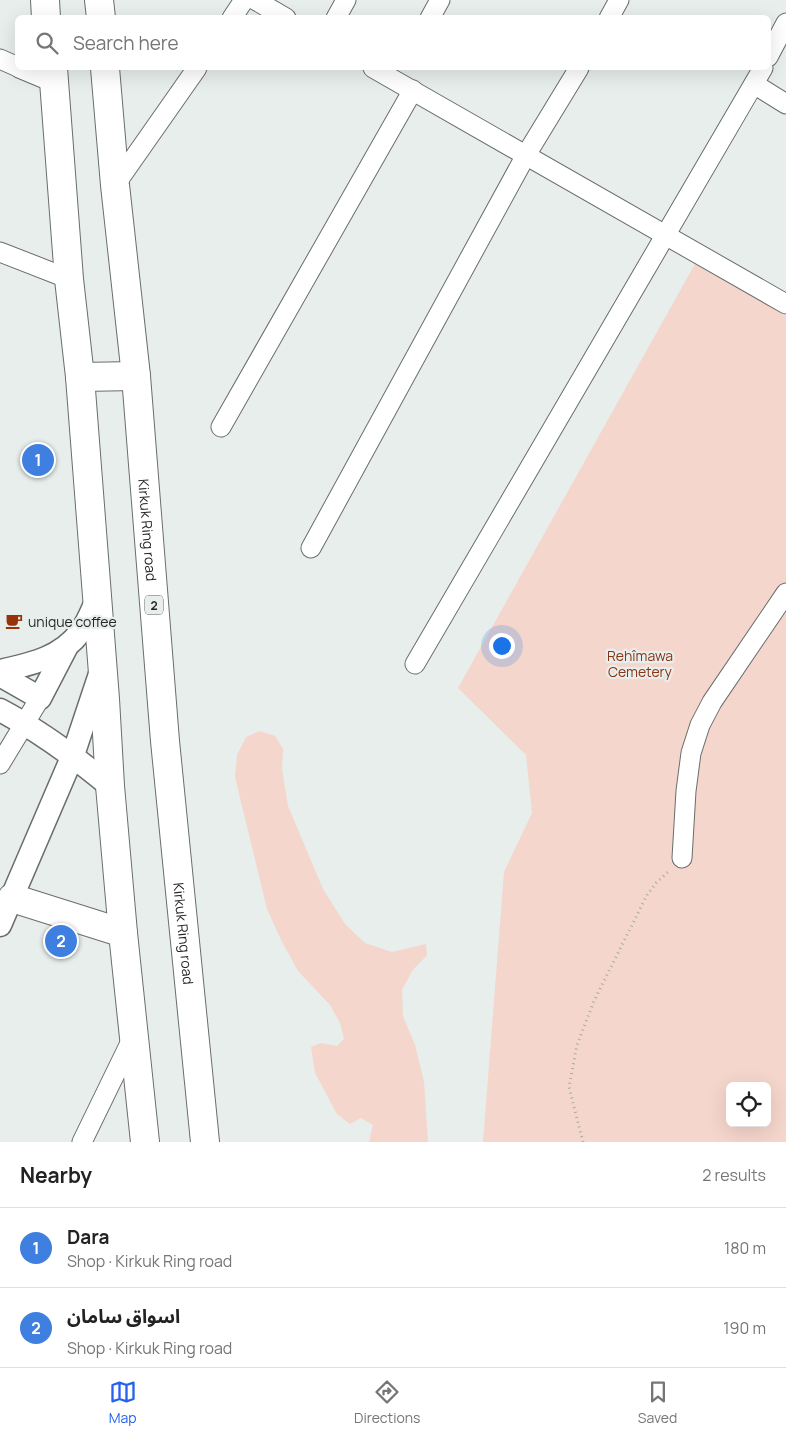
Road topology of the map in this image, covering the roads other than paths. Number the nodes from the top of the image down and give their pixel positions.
1 (44, 0) edge
2 (99, 0) edge
3 (244, 0) edge
4 (255, 0) edge
5 (346, 0) edge
6 (440, 0) edge
7 (619, 0) edge
8 (46, 15) edge
9 (101, 15) edge
10 (234, 15) edge
11 (281, 15) edge
12 (338, 15) edge
13 (432, 15) edge
14 (611, 15) edge
15 (786, 23) edge
16 (771, 50) edge
17 (0, 59) edge
18 (15, 66) edge
19 (32, 70) edge
20 (105, 70) edge
21 (196, 70) edge
22 (382, 70) edge
23 (578, 70) edge
24 (762, 70) edge
25 (396, 73) edge
26 (54, 75) edge
27 (754, 84) junction
28 (413, 90) junction
29 (786, 104) edge
30 (526, 155) junction
31 (115, 185) junction
32 (666, 235) junction
33 (0, 252) edge
34 (69, 279) junction
35 (786, 304) edge
36 (136, 376) junction
37 (80, 377) junction
38 (221, 427) dead end
39 (311, 548) dead end
40 (786, 594) edge
41 (97, 600) junction
42 (66, 648) junction
43 (416, 664) dead end
44 (102, 667) junction
45 (0, 671) edge
46 (0, 675) edge
47 (40, 698) junction
48 (0, 710) edge
49 (24, 723) junction
50 (73, 755) junction
51 (0, 764) edge
52 (110, 786) junction
53 (682, 858) road end
54 (12, 898) junction
55 (0, 925) edge
56 (123, 933) junction
57 (134, 1034) junction
58 (82, 1142) edge
59 (145, 1142) edge
60 (205, 1142) edge

1 - 8 highway
2 - 9 highway
3 - 10 street
4 - 11 street
5 - 12 street
6 - 13 street
7 - 14 street
15 - 16 street
17 - 18 street
19 - 26 street
20 - 31 highway, Kirkuk Ring road / 2
21 - 31 street
22 - 25 street
23 - 30 street
24 - 27 street
25 - 28 street
26 - 34 highway
27 - 29 street
27 - 32 street
28 - 30 street
28 - 38 street
30 - 32 street
30 - 39 street
31 - 36 highway, Kirkuk Ring road / 2
32 - 35 street
32 - 43 street
33 - 34 street
34 - 37 highway
36 - 37 highway
36 - 60 highway, Kirkuk Ring road / 2
37 - 41 highway
40 - 53 street
41 - 42 street
41 - 44 highway
42 - 45 street
42 - 47 street
44 - 50 street
44 - 52 highway
46 - 47 street
47 - 49 street
48 - 49 street
49 - 50 street
49 - 51 street
50 - 52 street
50 - 54 street
52 - 56 highway
54 - 55 street
54 - 56 highway
56 - 57 highway
57 - 58 street
57 - 59 highway

